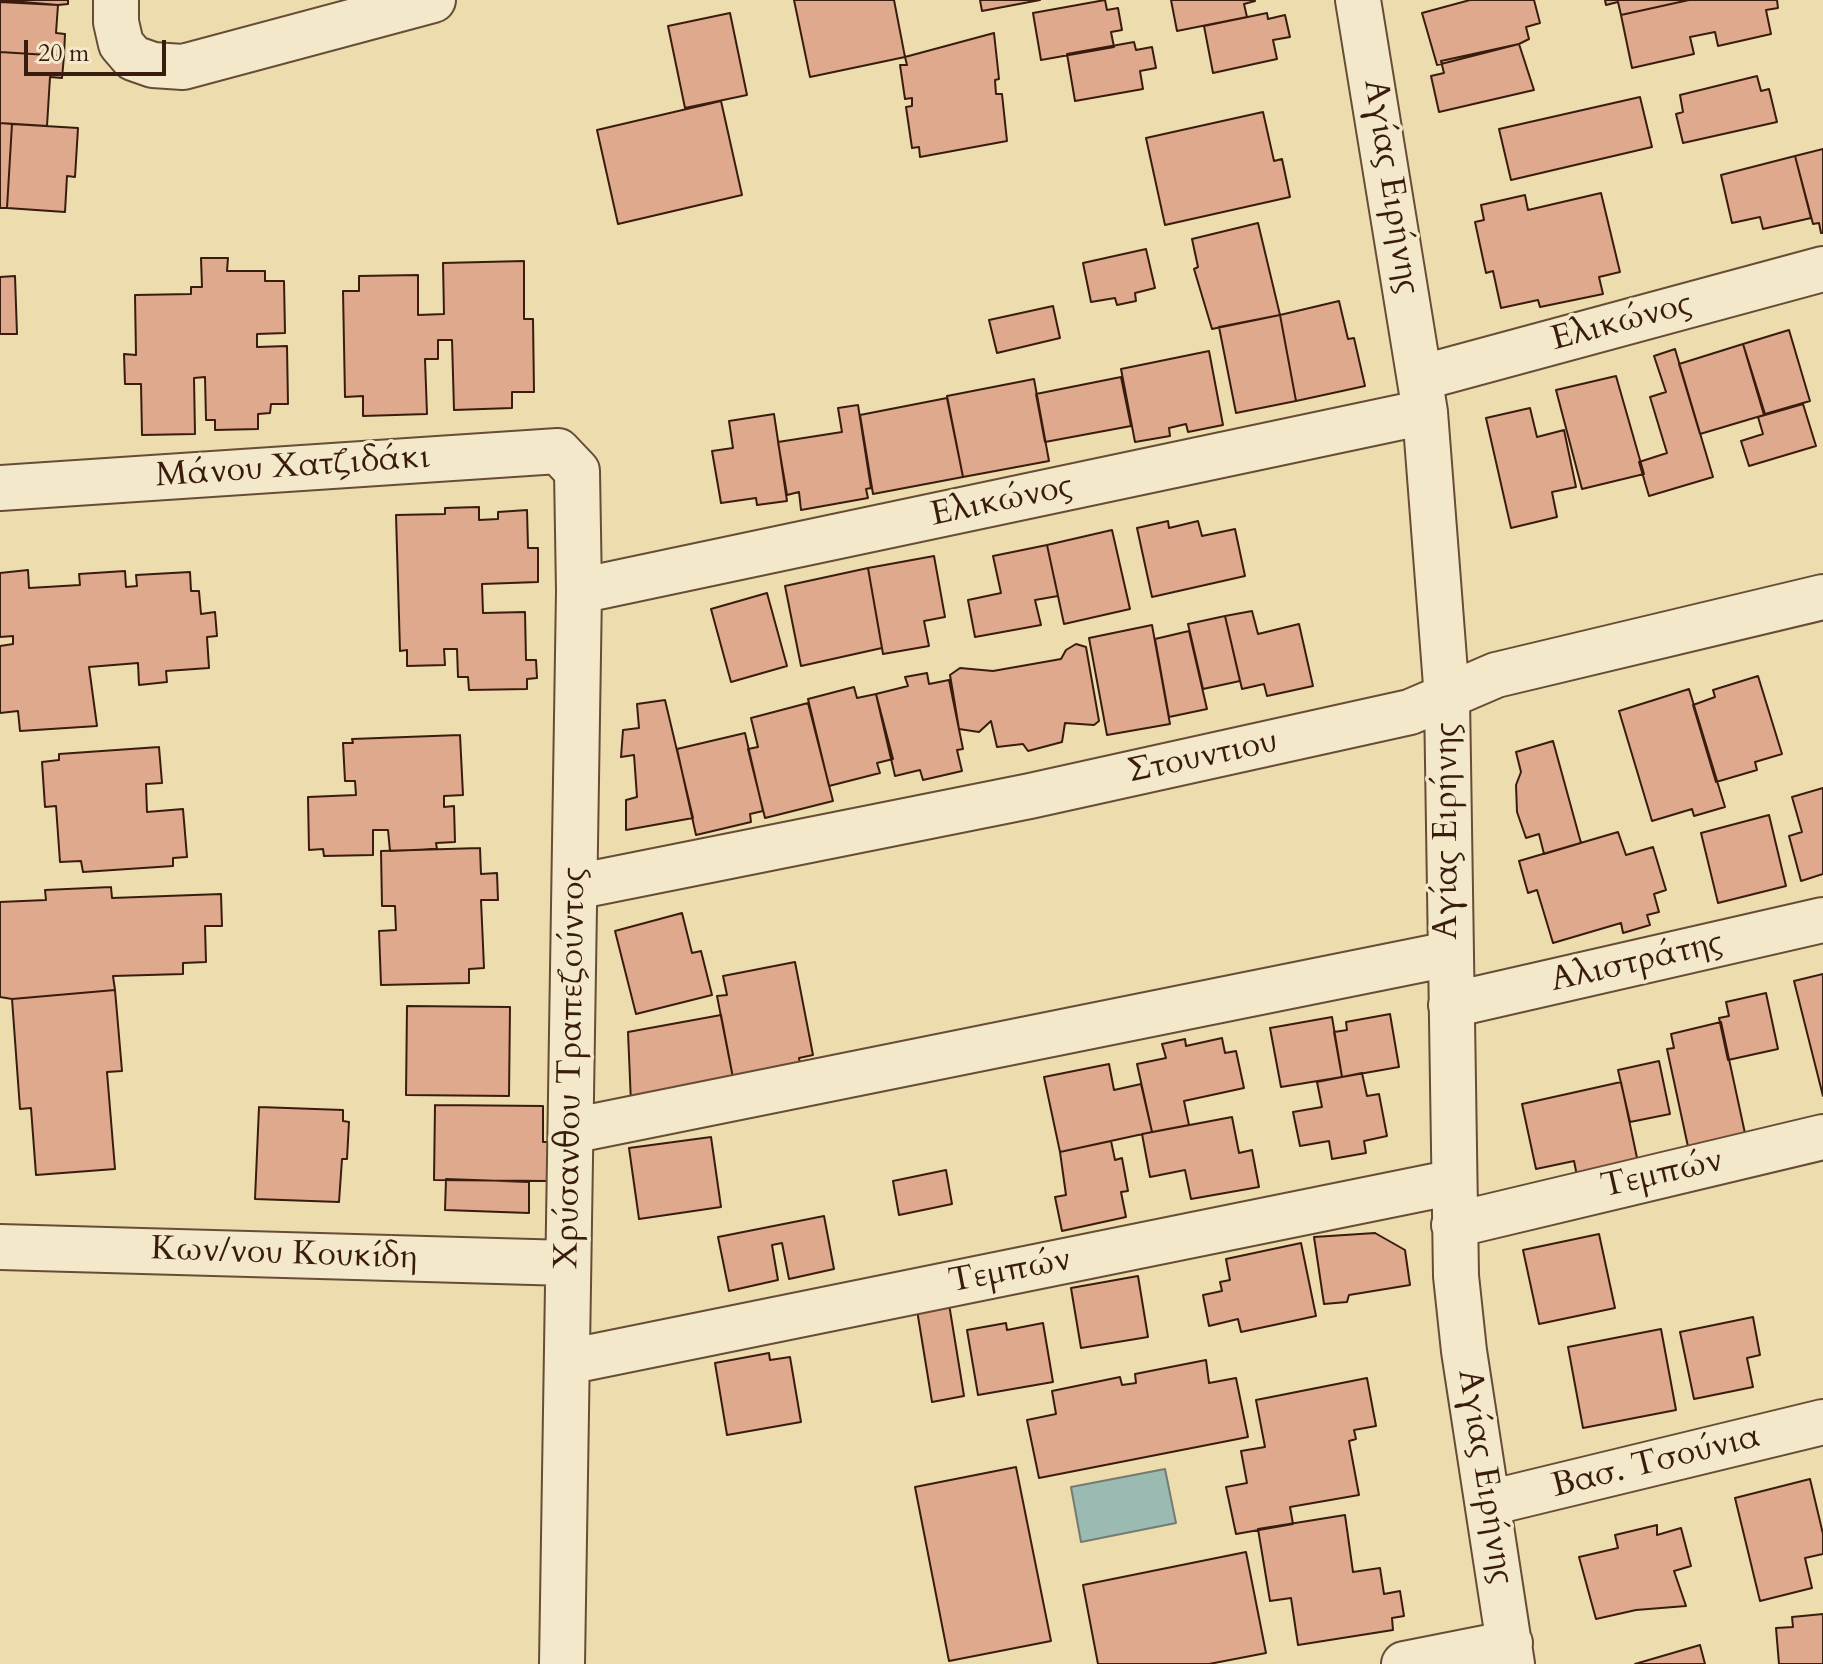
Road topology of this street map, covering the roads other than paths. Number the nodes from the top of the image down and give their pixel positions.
1 (116, 0) edge
2 (433, 0) edge
3 (1358, 0) edge
4 (1823, 270) edge
5 (1423, 395) junction
6 (577, 471) joint
7 (0, 488) edge
8 (579, 591) junction
9 (1823, 597) edge
10 (1447, 698) junction
11 (575, 887) junction
12 (1823, 920) edge
13 (1449, 954) junction
14 (1451, 1005) junction
15 (571, 1131) junction
16 (1823, 1137) edge
17 (1454, 1182) junction
18 (1454, 1225) junction
19 (0, 1247) edge
20 (568, 1263) junction
21 (567, 1362) junction
22 (1823, 1422) edge
23 (1489, 1503) junction
24 (1511, 1654) edge
25 (562, 1664) edge
26 (1404, 1664) edge

1 - 2 street
3 - 5 street, Αγίας Ειρήνης
4 - 5 street, Ελικώνος
5 - 8 street, Ελικώνος
5 - 10 street, Αγίας Ειρήνης
6 - 7 street, Μάνου Χατζιδάκι
6 - 8 street, Χρύσανθου Τραπεζούντος
8 - 11 street, Χρύσανθου Τραπεζούντος
9 - 10 street, Στουντιου
10 - 11 street, Στουντιου
10 - 13 street, Αγίας Ειρήνης
11 - 15 street, Χρύσανθου Τραπεζούντος
12 - 14 street, Αλιστράτης
13 - 14 street, Αγίας Ειρήνης
13 - 15 street
14 - 17 street, Αγίας Ειρήνης
15 - 20 street, Χρύσανθου Τραπεζούντος
16 - 18 street, Τεμπών
17 - 18 street, Αγίας Ειρήνης
17 - 21 street, Τεμπών
18 - 23 street, Αγίας Ειρήνης
19 - 20 street, Κων/νου Κουκίδη
20 - 21 street, Χρύσανθου Τραπεζούντος
21 - 25 street, Χρύσανθου Τραπεζούντος
22 - 23 street, Βασ. Τσούνια
23 - 24 street, Αγίας Ειρήνης
24 - 26 street

